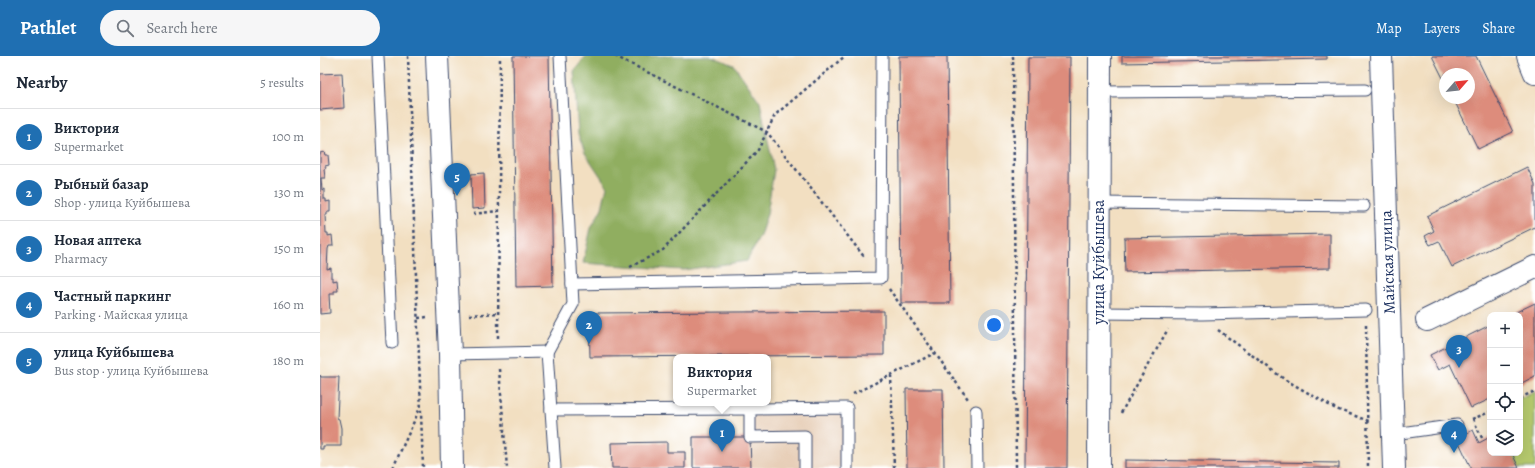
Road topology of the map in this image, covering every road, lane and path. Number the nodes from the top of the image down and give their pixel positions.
1 (378, 56) edge
2 (408, 56) edge
3 (437, 56) edge
4 (500, 56) edge
5 (560, 56) edge
6 (615, 56) edge
7 (845, 56) edge
8 (882, 56) edge
9 (1013, 56) edge
10 (1100, 56) edge
11 (1381, 56) edge
12 (1528, 56) edge
13 (1535, 73) edge
14 (1365, 90) dead end
15 (1100, 92) junction
16 (767, 132) junction
17 (1099, 202) junction
18 (1364, 206) dead end
19 (498, 211) junction
20 (473, 214) dead end
21 (629, 267) dead end
22 (1535, 267) edge
23 (881, 278) junction
24 (572, 284) junction
25 (1366, 310) joint
26 (1099, 314) junction
27 (1177, 314) junction
28 (1202, 314) junction
29 (1427, 320) dead end
30 (392, 343) dead end
31 (498, 352) junction
32 (546, 352) junction
33 (935, 353) junction
34 (450, 354) junction
35 (891, 375) junction
36 (1535, 392) edge
37 (1523, 397) edge
38 (422, 406) junction
39 (750, 409) junction
40 (825, 409) junction
41 (551, 410) junction
42 (976, 411) joint
43 (1487, 413) edge
44 (1118, 417) dead end
45 (1473, 419) junction
46 (1368, 421) junction
47 (1457, 425) joint
48 (1394, 434) junction
49 (1483, 440) dead end
50 (392, 468) edge
51 (423, 468) edge
52 (452, 468) edge
53 (508, 468) edge
54 (555, 468) edge
55 (805, 468) edge
56 (847, 468) edge
57 (894, 468) edge
58 (977, 468) edge
59 (1016, 468) edge
60 (1099, 468) edge
61 (1368, 468) edge
62 (1394, 468) edge

1 - 30 lane
2 - 38 path
3 - 34 street
4 - 19 path
5 - 24 lane
6 - 16 path
7 - 16 path
8 - 23 lane
9 - 59 path
10 - 15 street, улица Куйбышева
11 - 48 street, Майская улица
12 - 13 street
14 - 15 lane
15 - 17 street, улица Куйбышева
16 - 21 path
16 - 23 path
17 - 18 lane
17 - 26 street, улица Куйбышева
19 - 20 path
19 - 31 path
22 - 29 street
23 - 24 lane
23 - 33 path
24 - 32 lane
25 - 28 lane
25 - 46 path
26 - 27 lane
26 - 60 street, улица Куйбышева
27 - 28 lane
27 - 44 path
28 - 46 path
31 - 32 lane
31 - 34 lane
31 - 53 path
32 - 41 lane
33 - 35 path
33 - 42 path
34 - 52 street
35 - 40 path
35 - 57 path
36 - 37 path
38 - 50 path
38 - 51 path
39 - 40 lane
39 - 41 lane
39 - 55 lane
40 - 56 lane
41 - 54 lane
42 - 58 lane
43 - 45 path
45 - 47 path
45 - 49 path
46 - 61 path
47 - 48 lane
48 - 62 street, Майская улица

